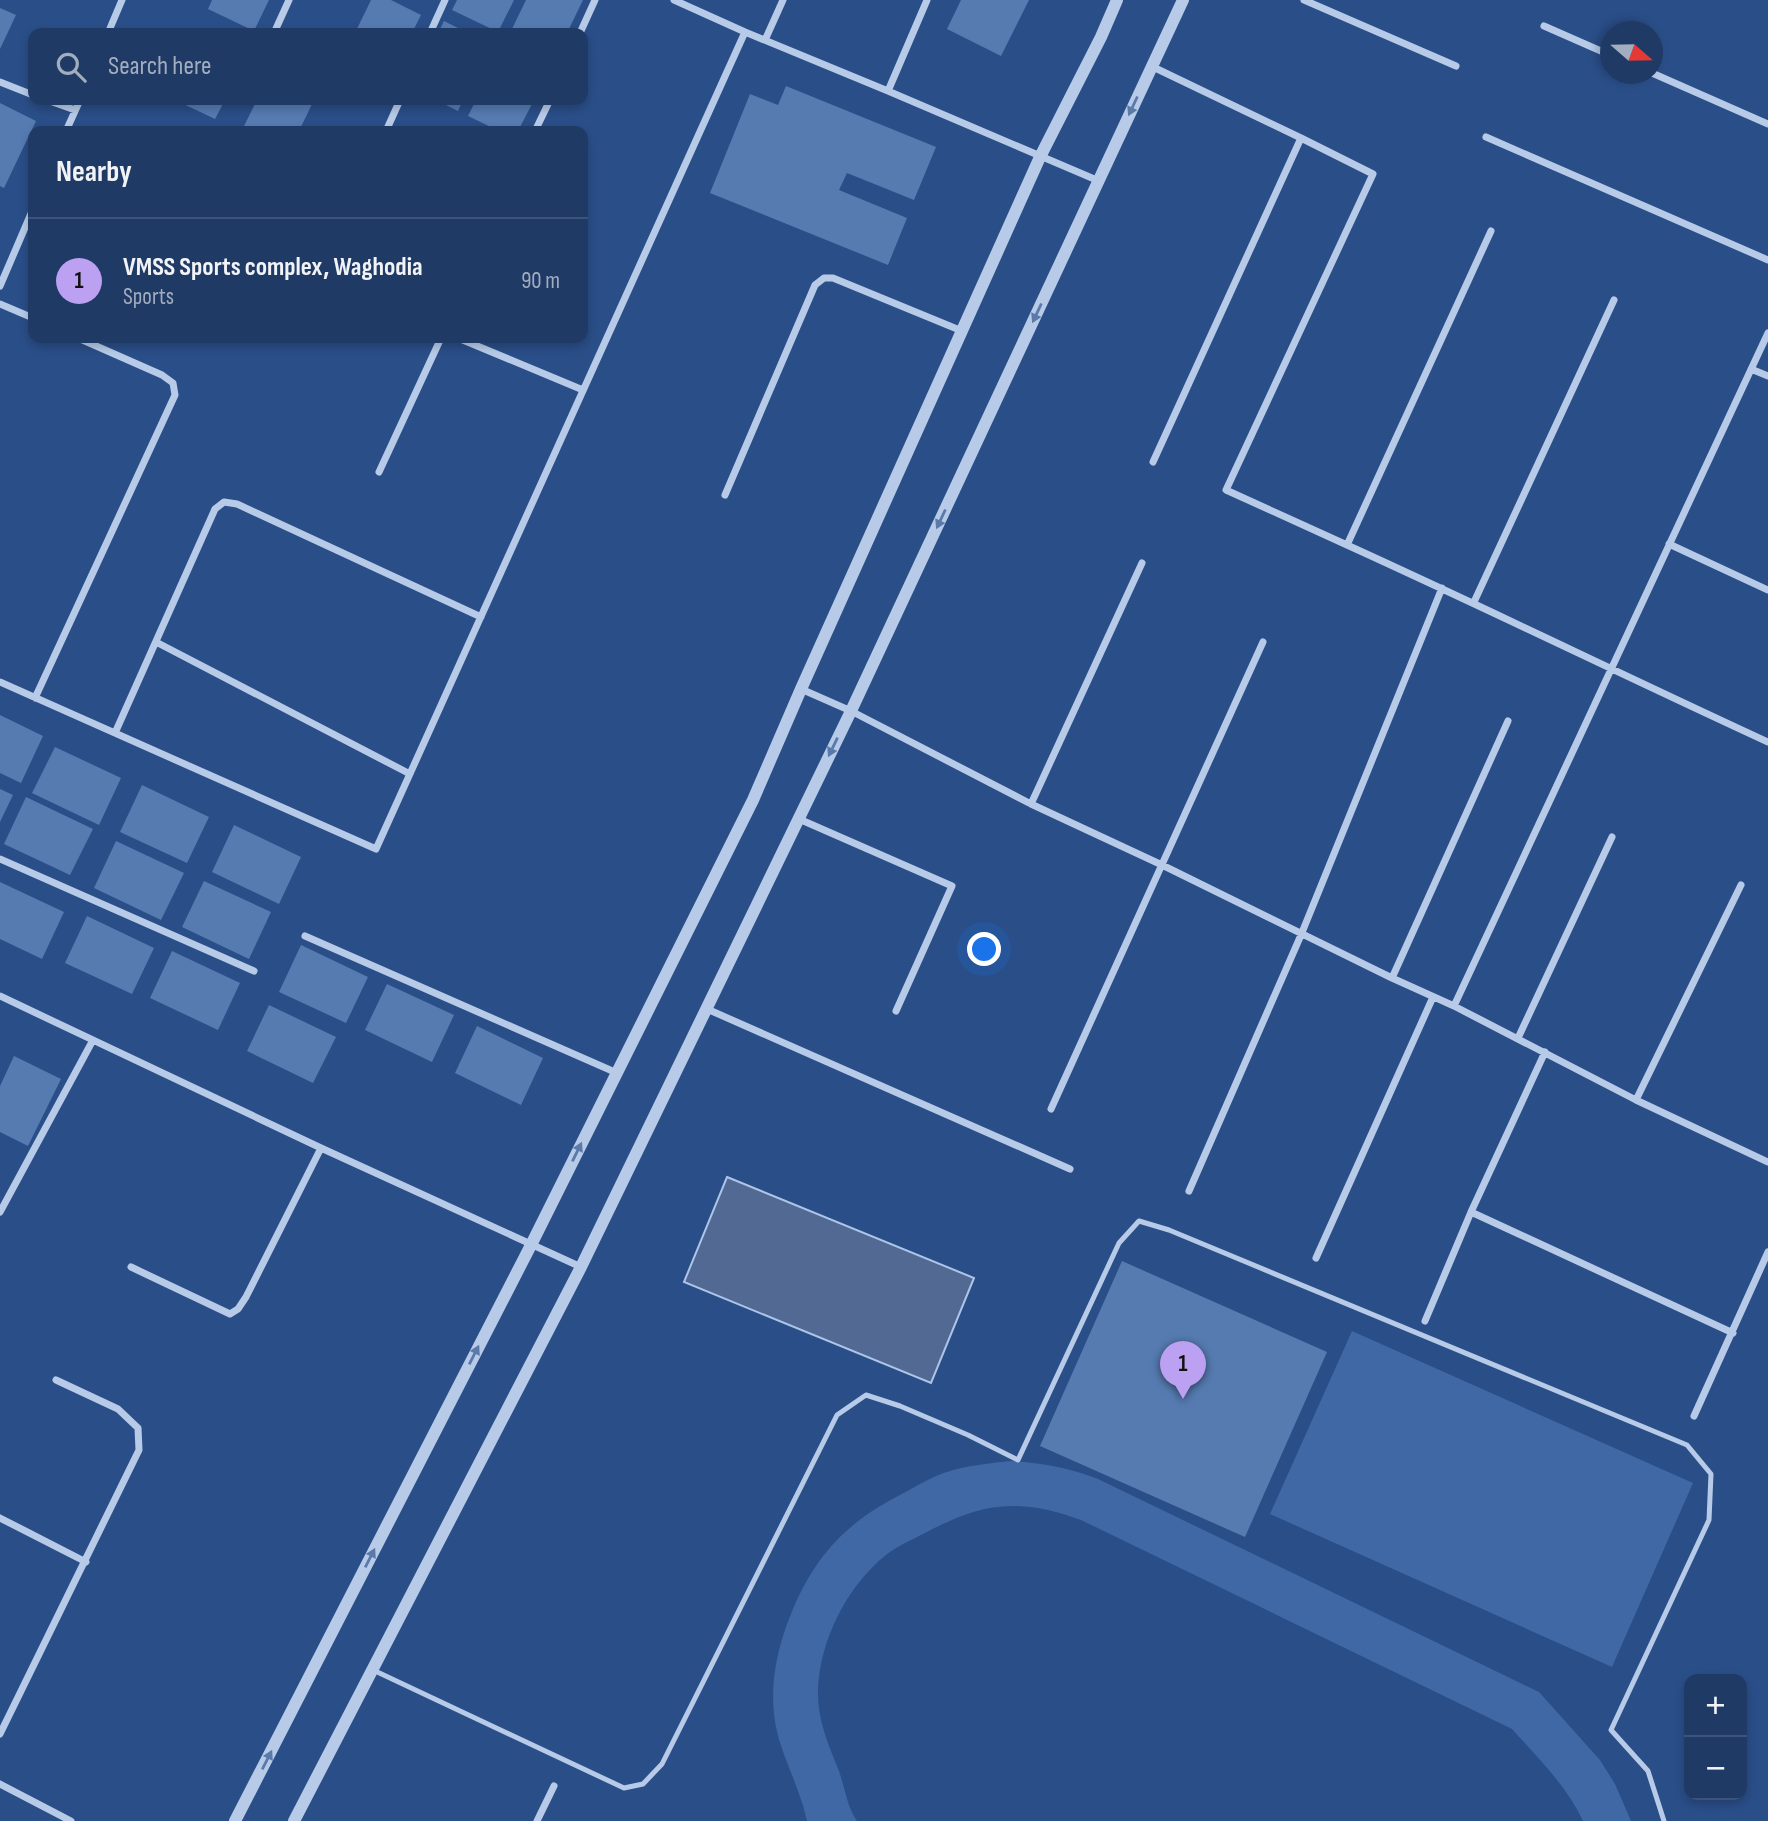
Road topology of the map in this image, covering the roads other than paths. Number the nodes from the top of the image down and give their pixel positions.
1 (122, 0) edge
2 (289, 0) edge
3 (445, 0) edge
4 (595, 0) edge
5 (674, 0) edge
6 (783, 0) edge
7 (927, 0) edge
8 (1118, 0) edge
9 (1183, 0) edge
10 (1304, 0) edge
11 (1544, 26) dead end
12 (110, 28) edge
13 (276, 28) edge
14 (432, 28) edge
15 (582, 28) edge
16 (746, 32) junction
17 (765, 40) junction
18 (1600, 50) edge
19 (1152, 66) junction
20 (1456, 66) dead end
21 (1663, 77) edge
22 (0, 82) edge
23 (888, 91) junction
24 (28, 93) edge
25 (61, 105) edge
26 (78, 105) edge
27 (398, 105) edge
28 (548, 105) edge
29 (75, 110) junction
30 (1768, 124) edge
31 (68, 126) edge
32 (388, 126) edge
33 (537, 126) edge
34 (1486, 137) dead end
35 (1301, 138) junction
36 (1040, 157) junction
37 (1099, 181) junction
38 (28, 221) edge
39 (1491, 231) dead end
40 (1768, 260) edge
41 (0, 286) edge
42 (1614, 300) dead end
43 (0, 303) edge
44 (28, 316) edge
45 (962, 331) junction
46 (1768, 333) edge
47 (89, 343) edge
48 (439, 343) edge
49 (470, 343) edge
50 (1751, 369) junction
51 (1768, 376) edge
52 (583, 390) junction
53 (1153, 462) dead end
54 (379, 472) dead end
55 (725, 495) dead end
56 (1669, 544) junction
57 (1347, 545) junction
58 (1142, 563) dead end
59 (1442, 588) junction
60 (1768, 590) edge
61 (1474, 603) junction
62 (481, 617) junction
63 (156, 642) junction
64 (1263, 642) dead end
65 (1611, 669) junction
66 (0, 682) edge
67 (801, 689) junction
68 (35, 698) junction
69 (851, 711) junction
70 (1508, 721) dead end
71 (115, 733) junction
72 (1768, 742) edge
73 (410, 774) junction
74 (1031, 804) junction
75 (799, 819) junction
76 (1612, 837) dead end
77 (0, 859) edge
78 (1161, 865) junction
79 (1741, 885) dead end
80 (1301, 935) junction
81 (305, 936) dead end
82 (254, 971) dead end
83 (1392, 978) junction
84 (0, 996) edge
85 (1433, 997) junction
86 (1454, 1006) junction
87 (706, 1009) junction
88 (896, 1011) dead end
89 (1518, 1038) junction
90 (93, 1040) junction
91 (1545, 1052) junction
92 (617, 1073) junction
93 (1636, 1100) junction
94 (1052, 1109) dead end
95 (321, 1148) junction
96 (1768, 1163) edge
97 (1070, 1169) dead end
98 (1189, 1191) dead end
99 (0, 1212) edge
100 (1471, 1212) junction
101 (531, 1245) junction
102 (1768, 1252) edge
103 (1316, 1258) dead end
104 (131, 1267) dead end
105 (581, 1267) junction
106 (1425, 1321) dead end
107 (1732, 1333) junction
108 (56, 1380) dead end
109 (1694, 1416) dead end
110 (0, 1518) edge
111 (86, 1562) junction
112 (373, 1670) junction
113 (0, 1734) edge
114 (0, 1784) edge
115 (554, 1786) dead end
116 (71, 1821) edge
117 (235, 1821) edge
118 (294, 1821) edge
119 (537, 1821) edge
120 (1664, 1821) edge

1 - 12 street
2 - 13 street
3 - 14 street
4 - 15 street
5 - 16 street
6 - 17 street
7 - 23 street
8 - 36 street
9 - 19 street
10 - 20 street
11 - 18 street
16 - 17 street
16 - 52 street
17 - 23 street
19 - 35 street
19 -> 37 street
21 - 30 street
22 - 24 street
23 - 36 street
25 - 29 street
26 - 29 street
27 - 32 street
28 - 33 street
29 - 31 street
34 - 40 street
35 - 53 street
35 - 57 street
36 - 37 street
36 - 45 street
37 -> 69 street
38 - 41 street
39 - 57 street
42 - 61 street
43 - 44 street
45 - 55 street
45 - 67 street
46 - 50 street
47 - 68 street
48 - 54 street
49 - 52 street
50 - 51 street
50 - 56 street
52 - 62 street
56 - 60 street
56 - 65 street
57 - 59 street
58 - 74 street
59 - 61 street
59 - 80 street
61 - 65 street
62 - 63 street
62 - 73 street
63 - 71 street
63 - 73 street
64 - 78 street
65 - 72 street
65 - 86 street
66 - 68 street
67 - 69 street
67 - 92 street
68 - 71 street
69 - 74 street
69 -> 75 street
70 - 83 street
71 - 73 street
74 - 78 street
75 - 87 street
75 - 88 street
76 - 89 street
77 - 82 street
78 - 80 street
78 - 94 street
79 - 93 street
80 - 83 street
80 - 98 street
81 - 92 street
83 - 85 street
84 - 90 street
85 - 86 street
85 - 103 street
86 - 89 street
87 - 97 street
87 - 105 street
89 - 91 street
90 - 95 street
90 - 99 street
91 - 93 street
91 - 100 street
101 -> 92 street
93 - 96 street
95 - 101 street
95 - 104 street
100 - 106 street
100 - 107 street
101 - 105 street
117 -> 101 street
102 - 107 street
105 - 112 street
107 - 109 street
108 - 111 street
110 - 111 street
111 - 113 street
112 - 118 street
112 - 120 lane
114 - 116 street
115 - 119 street

